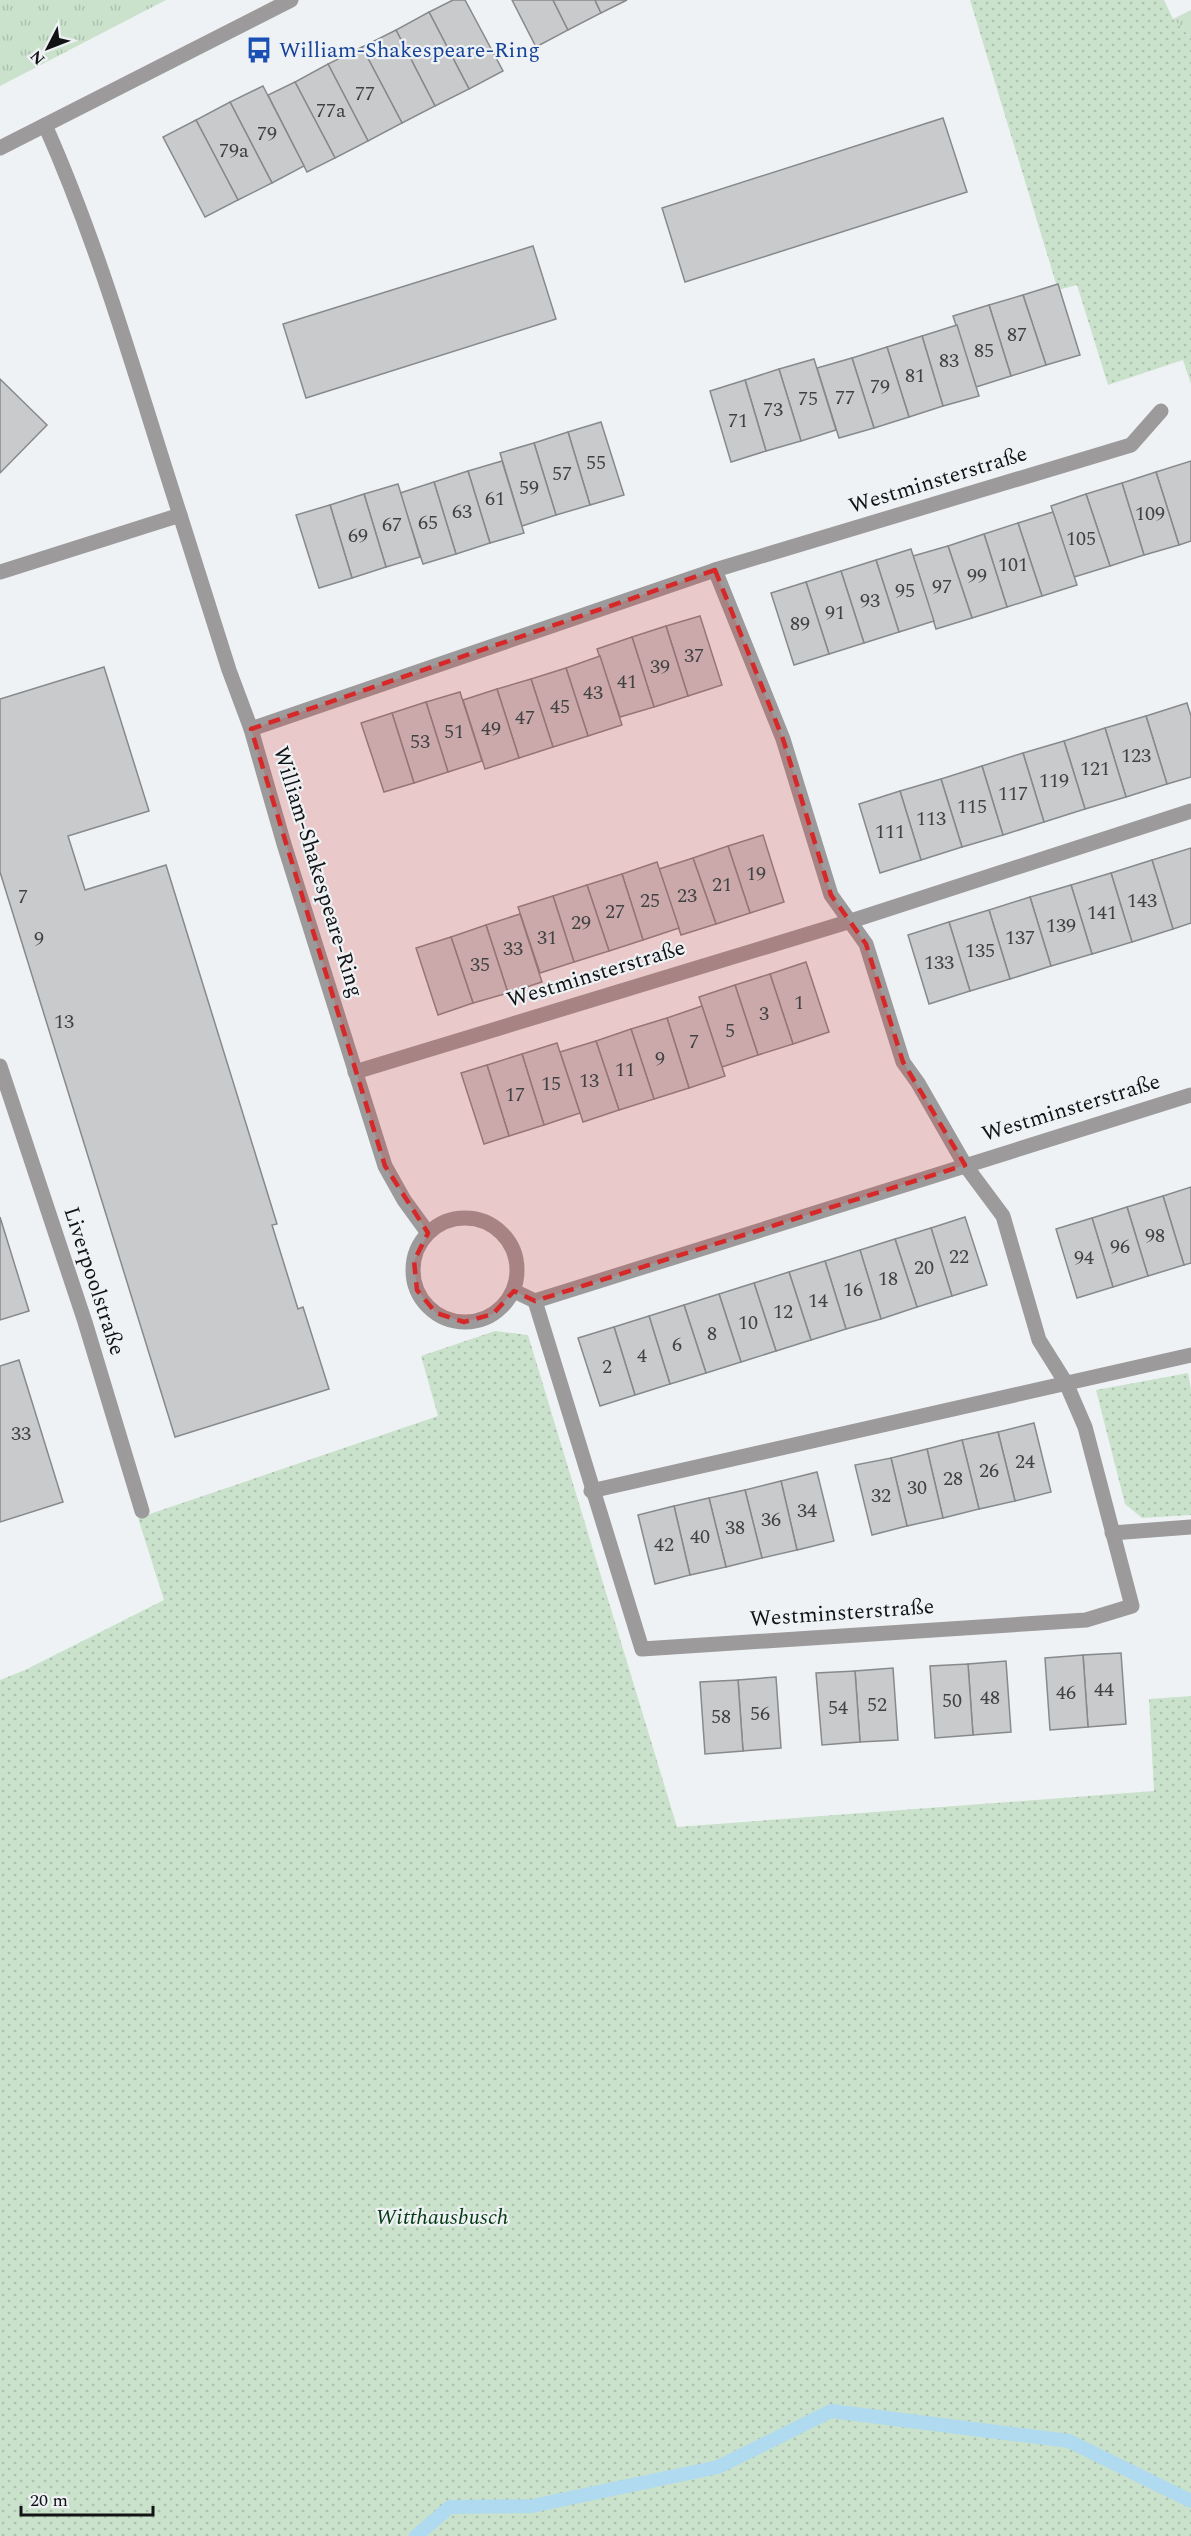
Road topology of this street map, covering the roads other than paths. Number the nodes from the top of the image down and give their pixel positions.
1 (291, 0) edge
2 (45, 125) junction
3 (0, 148) edge
4 (1161, 411) dead end
5 (180, 515) junction
6 (715, 570) junction
7 (0, 572) edge
8 (250, 729) junction
9 (1191, 811) edge
10 (851, 921) junction
11 (0, 1066) edge
12 (355, 1072) junction
13 (1191, 1095) edge
14 (965, 1165) junction
15 (428, 1233) junction
16 (514, 1291) junction
17 (535, 1301) junction
18 (1191, 1355) edge
19 (1066, 1383) junction
20 (591, 1491) junction
21 (142, 1510) dead end
22 (1191, 1527) edge
23 (1112, 1533) junction

1 - 2 street
2 - 3 street
2 - 5 street, William-Shakespeare-Ring
4 - 6 street, Westminsterstraße
5 - 7 street
5 - 8 street, William-Shakespeare-Ring
6 - 8 street, Westminsterstraße
6 - 10 street, Westminsterstraße
8 - 12 street, William-Shakespeare-Ring
9 - 10 street, Westminsterstraße
10 - 12 street, Westminsterstraße
10 - 14 street, Westminsterstraße
11 - 21 street, Liverpoolstraße
12 - 15 street, William-Shakespeare-Ring
13 - 14 street, Westminsterstraße
14 - 17 street, Westminsterstraße
14 - 19 street, Westminsterstraße
15 - 16 street
15 - 16 street
16 - 17 street
17 - 20 street, Westminsterstraße
18 - 19 street
19 - 20 street
19 - 23 street, Westminsterstraße
20 - 23 street, Westminsterstraße
22 - 23 street

